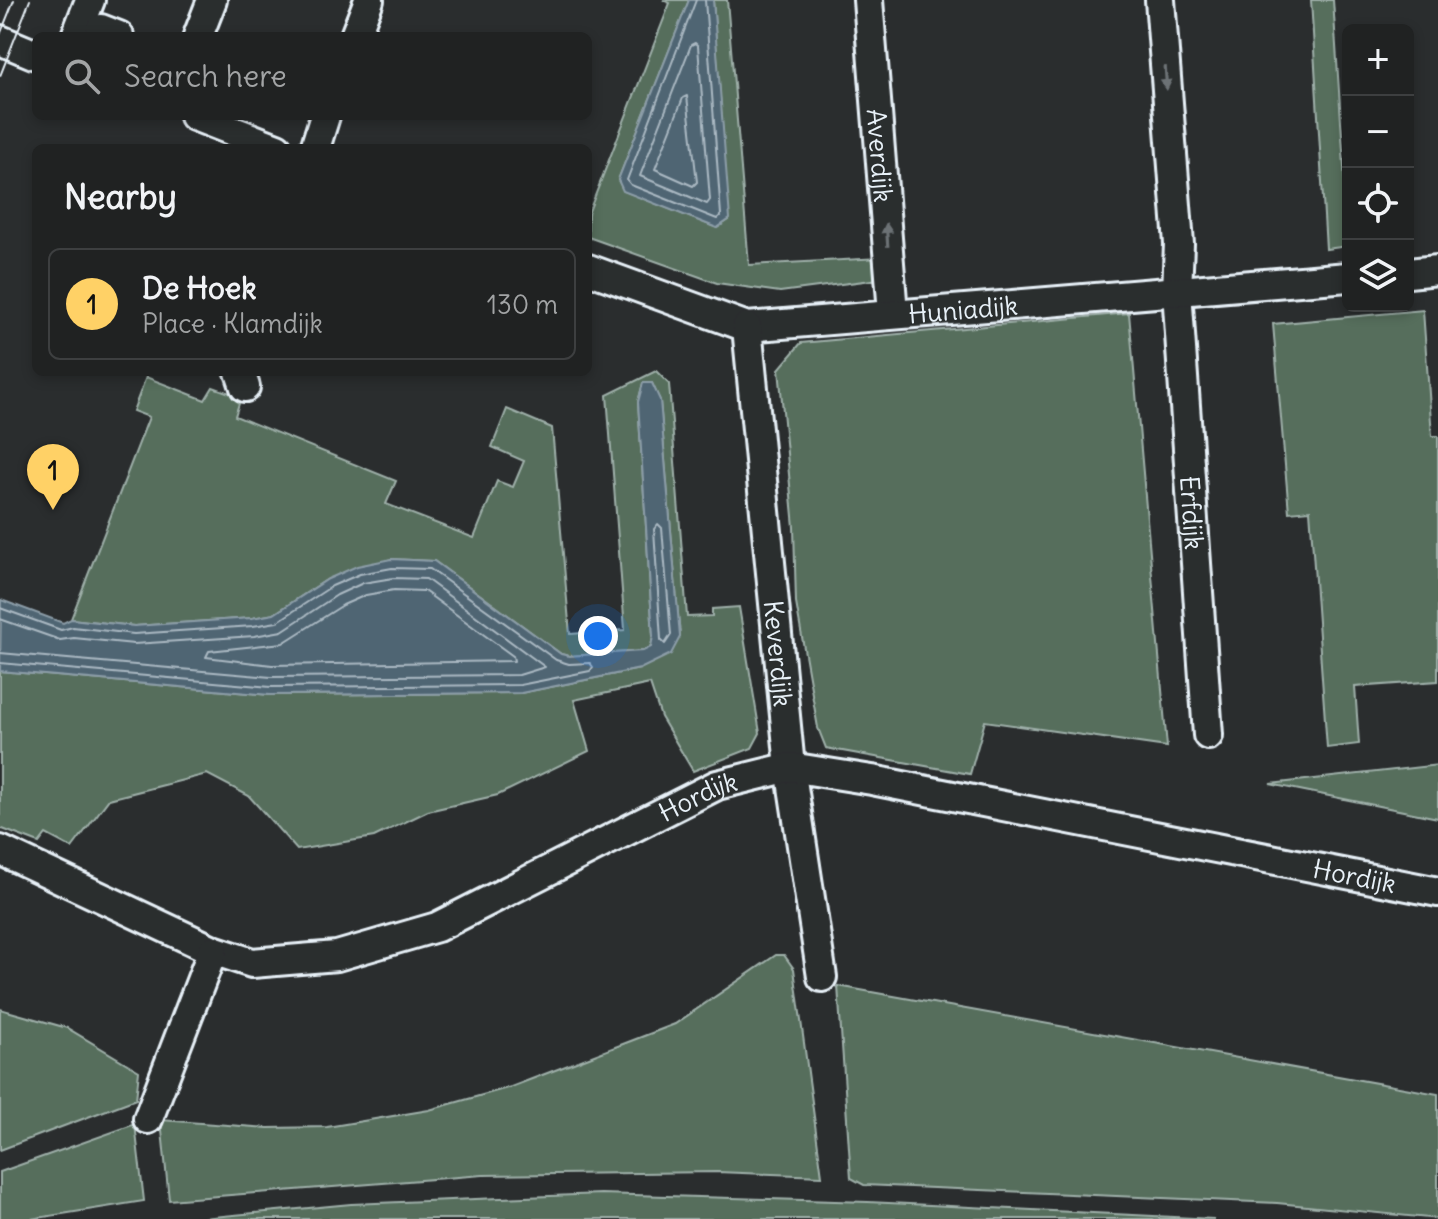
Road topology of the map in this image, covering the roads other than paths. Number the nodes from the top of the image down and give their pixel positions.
1 (90, 0) edge
2 (212, 0) edge
3 (369, 0) edge
4 (868, 0) edge
5 (1160, 0) edge
6 (78, 32) edge
7 (200, 32) edge
8 (357, 32) edge
9 (0, 40) edge
10 (32, 53) edge
11 (204, 120) edge
12 (324, 120) edge
13 (267, 144) edge
14 (316, 144) edge
15 (592, 270) edge
16 (1438, 270) edge
17 (1414, 272) edge
18 (1342, 277) edge
19 (1177, 291) junction
20 (893, 313) junction
21 (747, 327) junction
22 (1208, 735) dead end
23 (790, 767) junction
24 (0, 850) edge
25 (1438, 892) edge
26 (213, 950) junction
27 (822, 977) dead end
28 (148, 1119) dead end

1 - 6 street
2 - 7 street
3 - 8 street
20 -> 4 street, Averdijk
5 -> 19 street
9 - 10 street
11 - 13 street
12 - 14 street
15 - 21 street, Huniadijk
16 - 17 street
18 - 19 street, Huniadijk
19 - 20 street, Huniadijk
19 - 22 street, Erfdijk
20 - 21 street, Huniadijk
21 - 23 street, Keverdijk
23 - 25 street, Hordijk
23 - 26 street, Hordijk
23 - 27 street, Keverdijk
24 - 26 street, Hordijk
26 - 28 street

